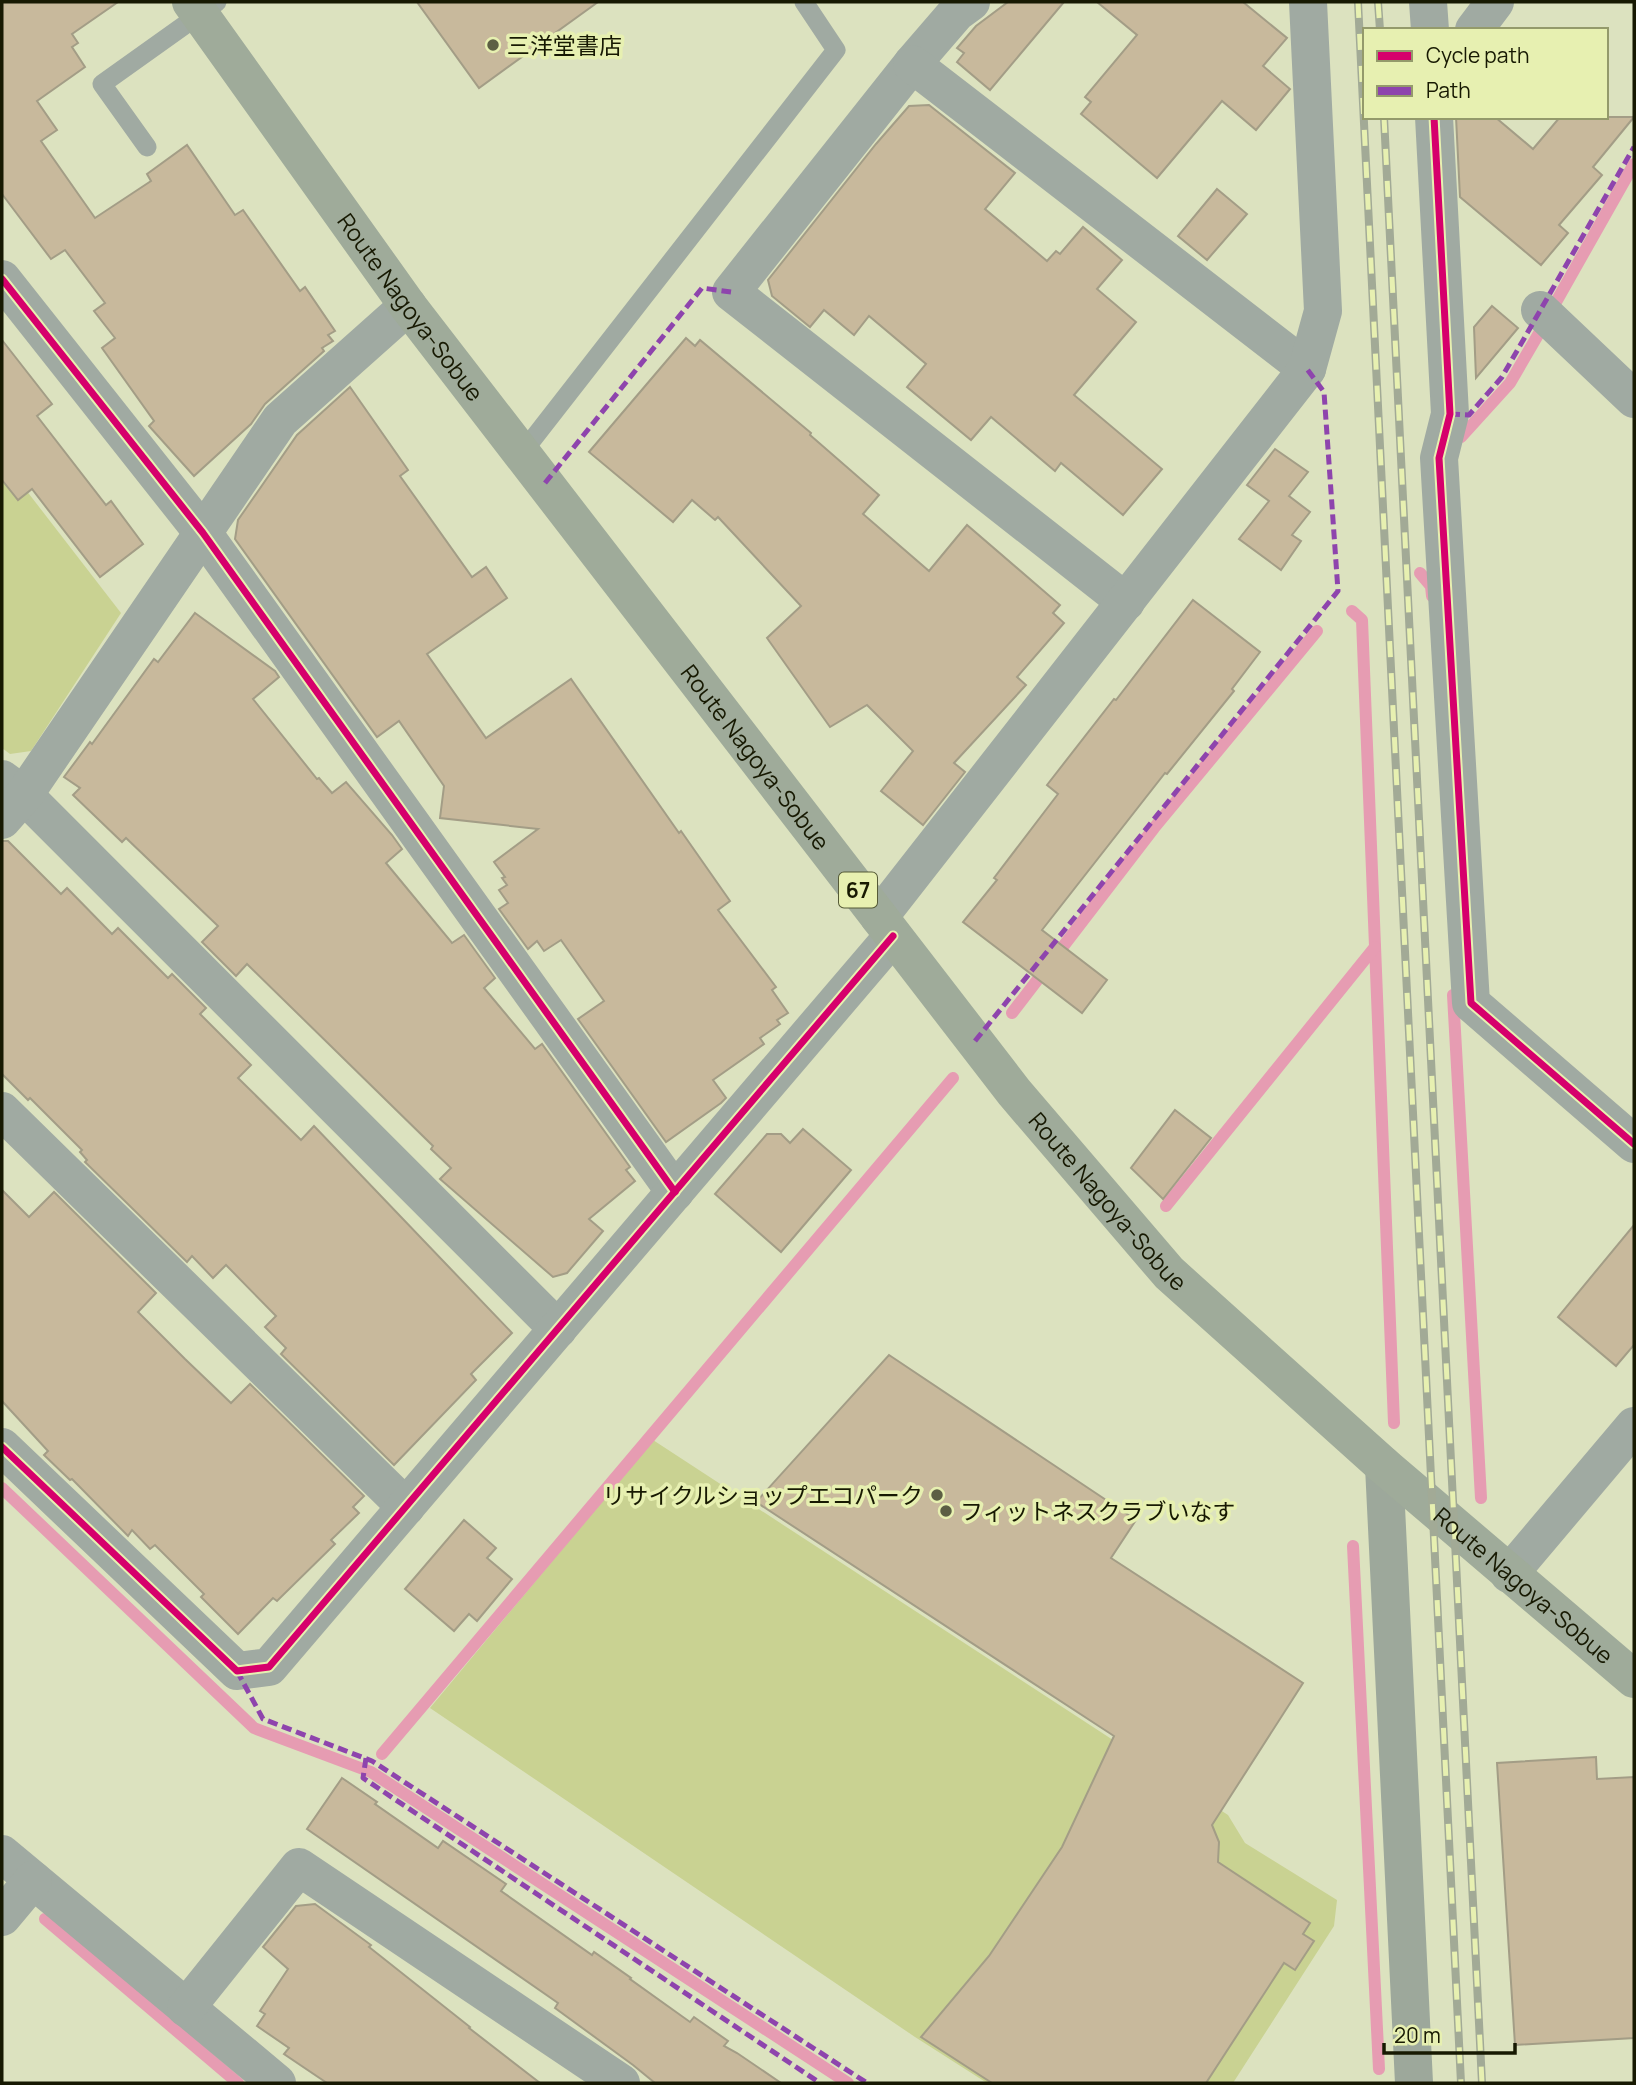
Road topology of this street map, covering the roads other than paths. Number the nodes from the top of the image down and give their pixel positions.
1 (804, 2) edge
2 (971, 2) edge
3 (1308, 2) edge
4 (1428, 2) edge
5 (1495, 2) edge
6 (203, 6) edge
7 (1430, 28) edge
8 (1476, 28) edge
9 (912, 64) junction
10 (1434, 119) edge
11 (147, 147) dead end
12 (2, 279) edge
13 (408, 306) junction
14 (1540, 310) dead end
15 (1307, 369) junction
16 (1634, 399) edge
17 (522, 453) junction
18 (203, 533) junction
19 (1126, 602) junction
20 (9, 798) edge
21 (886, 926) junction
22 (2, 1111) edge
23 (1634, 1144) edge
24 (675, 1192) junction
25 (558, 1329) junction
26 (1634, 1426) edge
27 (2, 1447) edge
28 (1384, 1466) junction
29 (406, 1507) junction
30 (1510, 1574) junction
31 (1634, 1679) edge
32 (2, 1854) edge
33 (33, 1880) junction
34 (2, 1917) edge
35 (186, 2008) junction
36 (277, 2083) edge
37 (621, 2083) edge
38 (1414, 2083) edge

1 - 17 lane
2 - 9 street
3 - 15 street
4 - 7 street
5 - 8 street
6 - 11 lane
6 - 13 main road, Route Nagoya-Sobue / 67
9 - 15 street
9 - 19 street
10 - 23 street
12 - 18 street
13 - 17 main road, Route Nagoya-Sobue / 67
13 - 18 street
14 - 16 street
15 - 19 street
17 - 21 main road, Route Nagoya-Sobue / 67
18 - 20 street
18 - 24 street
19 - 21 street
20 - 25 street
21 - 24 street
21 - 28 main road, Route Nagoya-Sobue / 67
22 - 29 street
24 - 25 street
25 - 29 street
26 - 30 street
27 - 29 street
28 - 30 main road, Route Nagoya-Sobue / 67
28 - 38 street
30 - 31 main road, Route Nagoya-Sobue / 67
32 - 33 street
33 - 34 street
33 - 35 street
35 - 36 street
35 - 37 street

